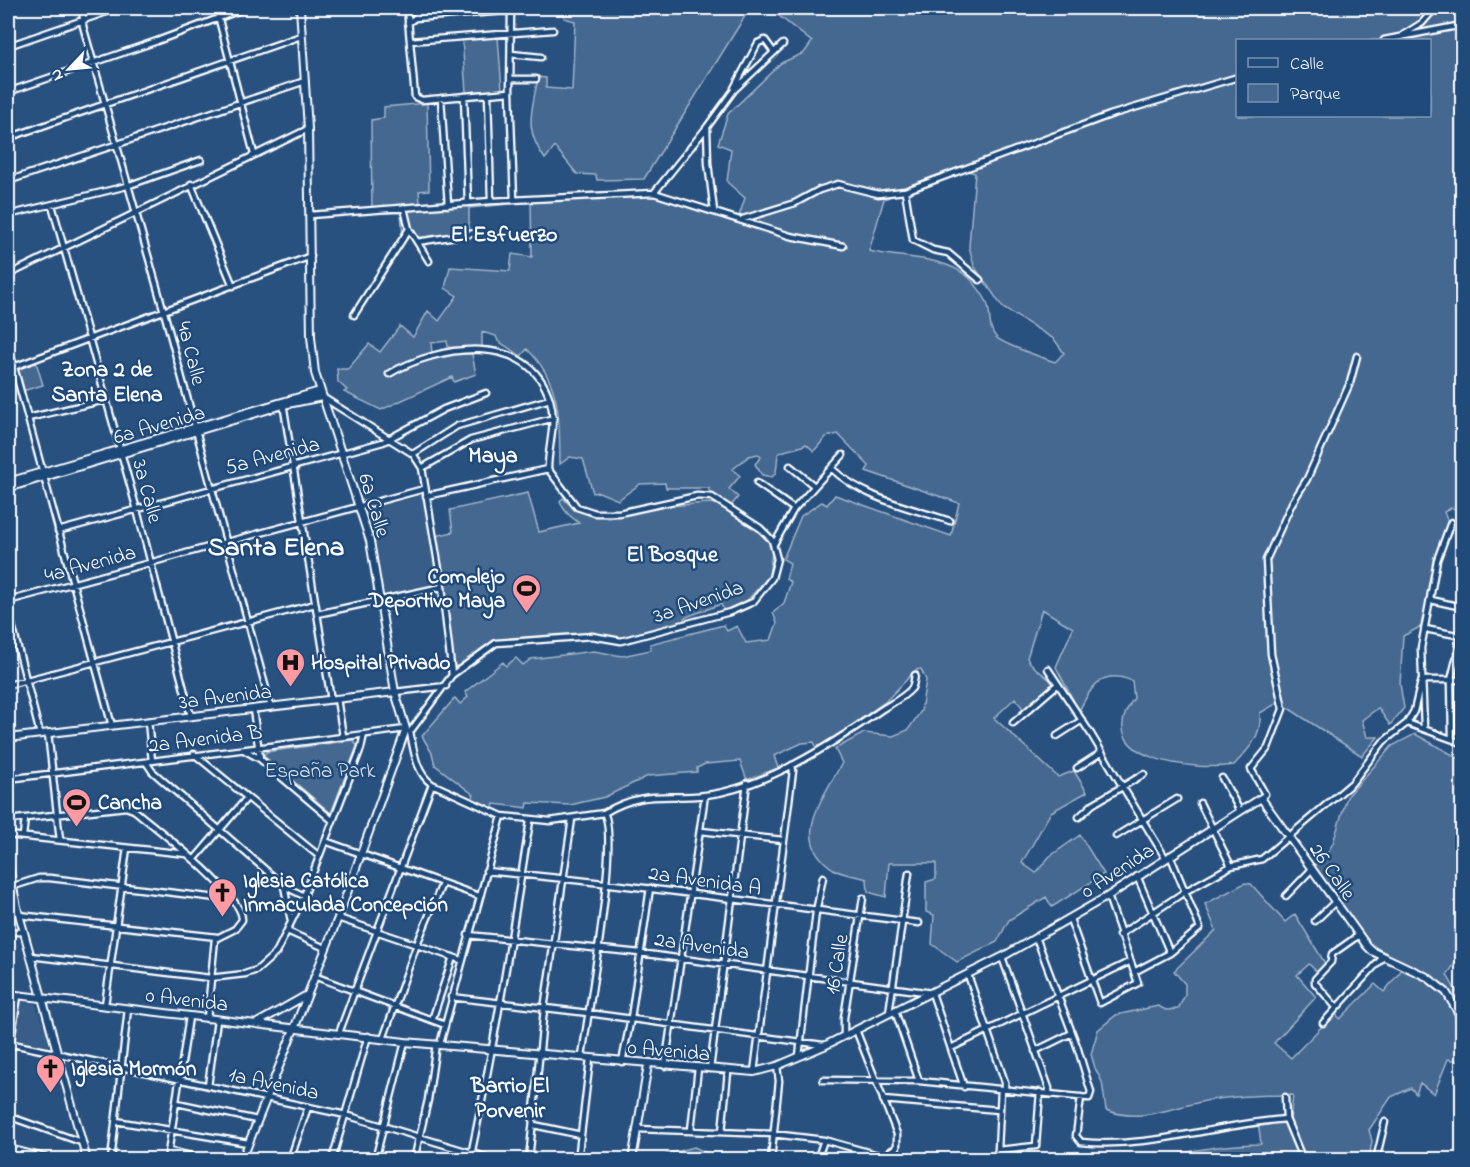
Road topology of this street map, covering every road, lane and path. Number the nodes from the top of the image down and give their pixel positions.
1 (83, 8) edge
2 (118, 8) edge
3 (216, 8) edge
4 (246, 8) edge
5 (300, 8) edge
6 (407, 8) edge
7 (420, 8) edge
8 (548, 8) edge
9 (1435, 8) edge
10 (511, 9) edge
11 (218, 18) junction
12 (415, 18) junction
13 (82, 20) junction
14 (408, 23) junction
15 (1462, 25) edge
16 (553, 30) dead end
17 (511, 34) junction
18 (301, 36) junction
19 (1401, 37) junction
20 (1390, 39) edge
21 (410, 41) junction
22 (783, 44) dead end
23 (8, 46) edge
24 (773, 51) junction
25 (511, 54) junction
26 (541, 57) dead end
27 (228, 60) junction
28 (93, 62) junction
29 (1236, 78) edge
30 (512, 79) junction
31 (536, 80) dead end
32 (305, 81) junction
33 (734, 90) junction
34 (8, 92) edge
35 (510, 92) junction
36 (488, 94) junction
37 (464, 96) junction
38 (441, 98) junction
39 (105, 102) junction
40 (240, 103) junction
41 (707, 127) junction
42 (308, 129) junction
43 (8, 138) edge
44 (116, 144) junction
45 (254, 154) junction
46 (201, 160) dead end
47 (8, 181) edge
48 (191, 184) junction
49 (127, 186) junction
50 (905, 190) junction
51 (654, 193) junction
52 (514, 200) junction
53 (491, 201) junction
54 (468, 203) junction
55 (52, 205) junction
56 (448, 205) junction
57 (404, 208) junction
58 (714, 211) junction
59 (135, 212) junction
60 (8, 215) edge
61 (310, 215) junction
62 (743, 219) junction
63 (409, 229) junction
64 (477, 233) dead end
65 (417, 242) junction
66 (843, 246) dead end
67 (64, 247) junction
68 (311, 256) junction
69 (429, 261) dead end
70 (8, 275) edge
71 (980, 280) dead end
72 (233, 286) junction
73 (164, 312) junction
74 (354, 315) dead end
75 (89, 340) junction
76 (8, 345) edge
77 (1357, 356) dead end
78 (14, 367) junction
79 (8, 369) edge
80 (389, 374) dead end
81 (486, 393) dead end
82 (321, 394) junction
83 (550, 399) junction
84 (105, 400) junction
85 (283, 403) junction
86 (28, 418) junction
87 (554, 418) junction
88 (194, 429) junction
89 (390, 439) junction
90 (120, 450) junction
91 (342, 453) junction
92 (413, 454) junction
93 (843, 455) dead end
94 (790, 465) dead end
95 (293, 466) junction
96 (422, 468) junction
97 (831, 468) junction
98 (548, 469) junction
99 (43, 473) junction
100 (8, 482) edge
101 (757, 483) dead end
102 (813, 485) junction
103 (8, 488) edge
104 (212, 488) junction
105 (424, 489) junction
106 (426, 496) junction
107 (360, 506) junction
108 (794, 509) junction
109 (137, 510) junction
110 (950, 521) dead end
111 (1450, 522) dead end
112 (301, 523) junction
113 (58, 531) junction
114 (773, 542) junction
115 (226, 544) junction
116 (151, 564) junction
117 (74, 585) junction
118 (442, 587) junction
119 (1431, 600) junction
120 (8, 601) edge
121 (380, 601) junction
122 (315, 604) junction
123 (1462, 607) edge
124 (8, 609) edge
125 (317, 614) junction
126 (247, 621) junction
127 (1425, 629) junction
128 (1462, 636) edge
129 (171, 641) junction
130 (94, 662) junction
131 (1048, 669) dead end
132 (452, 675) junction
133 (915, 675) dead end
134 (27, 680) junction
135 (1451, 680) junction
136 (1462, 680) edge
137 (1421, 682) junction
138 (1058, 684) junction
139 (8, 685) edge
140 (446, 686) junction
141 (395, 692) junction
142 (334, 699) junction
143 (271, 707) junction
144 (253, 709) junction
145 (191, 716) junction
146 (1082, 720) junction
147 (148, 721) junction
148 (1013, 723) dead end
149 (1407, 723) junction
150 (112, 726) junction
151 (1424, 728) junction
152 (406, 729) junction
153 (48, 733) junction
154 (40, 734) junction
155 (364, 734) junction
156 (343, 736) junction
157 (1057, 736) dead end
158 (8, 738) edge
159 (1452, 739) junction
160 (1462, 743) edge
161 (259, 747) junction
162 (243, 750) junction
163 (1102, 752) junction
164 (194, 754) junction
165 (260, 759) junction
166 (152, 761) junction
167 (146, 762) junction
168 (792, 765) junction
169 (1077, 768) dead end
170 (53, 773) junction
171 (1144, 774) dead end
172 (1222, 778) dead end
173 (8, 779) edge
174 (747, 783) junction
175 (432, 784) junction
176 (1122, 786) junction
177 (705, 795) junction
178 (1261, 798) junction
179 (246, 799) junction
180 (1177, 799) dead end
181 (1200, 803) dead end
182 (1240, 811) junction
183 (604, 813) junction
184 (57, 815) junction
185 (502, 816) junction
186 (1079, 817) dead end
187 (25, 819) junction
188 (572, 819) junction
189 (8, 820) edge
190 (332, 820) junction
191 (530, 820) junction
192 (1142, 820) junction
193 (1213, 827) junction
194 (220, 830) junction
195 (701, 831) junction
196 (8, 835) edge
197 (742, 835) junction
198 (23, 836) junction
199 (1116, 836) dead end
200 (1288, 837) junction
201 (60, 840) junction
202 (783, 840) junction
203 (325, 841) junction
204 (127, 848) junction
205 (187, 854) junction
206 (359, 854) junction
207 (319, 856) junction
208 (1168, 857) junction
209 (194, 860) junction
210 (8, 862) edge
211 (1231, 866) junction
212 (399, 868) junction
213 (1312, 869) junction
214 (486, 871) junction
215 (909, 873) dead end
216 (522, 874) junction
217 (1137, 876) junction
218 (823, 877) dead end
219 (564, 880) junction
220 (607, 883) junction
221 (11, 884) edge
222 (442, 884) junction
223 (122, 886) junction
224 (284, 886) junction
225 (650, 888) junction
226 (1186, 891) junction
227 (690, 893) junction
228 (304, 896) junction
229 (479, 896) junction
230 (1108, 896) junction
231 (1286, 896) dead end
232 (863, 898) dead end
233 (733, 899) junction
234 (233, 900) junction
235 (1335, 902) junction
236 (775, 906) junction
237 (816, 912) junction
238 (1154, 913) junction
239 (19, 915) junction
240 (860, 917) junction
241 (338, 918) junction
242 (1070, 919) junction
243 (903, 921) junction
244 (1315, 921) dead end
245 (291, 922) junction
246 (919, 923) dead end
247 (117, 926) junction
248 (287, 931) junction
249 (8, 932) edge
250 (24, 932) junction
251 (375, 932) junction
252 (468, 935) junction
253 (1119, 935) junction
254 (1359, 935) junction
255 (217, 937) junction
256 (1036, 937) junction
257 (510, 940) junction
258 (417, 944) junction
259 (556, 944) junction
260 (325, 948) junction
261 (598, 948) junction
262 (640, 953) junction
263 (1170, 953) junction
264 (31, 956) junction
265 (453, 957) junction
266 (1002, 957) junction
267 (1383, 957) junction
268 (681, 959) junction
269 (461, 960) junction
270 (1129, 962) junction
271 (111, 964) junction
272 (724, 965) junction
273 (767, 971) junction
274 (1134, 972) junction
275 (808, 975) junction
276 (968, 975) junction
277 (314, 976) junction
278 (210, 978) junction
279 (1092, 978) junction
280 (850, 982) junction
281 (892, 987) junction
282 (354, 991) junction
283 (932, 993) junction
284 (8, 994) edge
285 (306, 995) junction
286 (1058, 995) junction
287 (18, 996) junction
288 (42, 998) junction
289 (451, 998) junction
290 (501, 1004) junction
291 (105, 1005) junction
292 (394, 1007) junction
293 (1336, 1007) junction
294 (128, 1009) junction
295 (544, 1009) junction
296 (588, 1012) junction
297 (892, 1012) junction
298 (1022, 1013) junction
299 (189, 1017) junction
300 (207, 1018) junction
301 (631, 1018) junction
302 (1462, 1019) edge
303 (217, 1020) junction
304 (432, 1020) junction
305 (1323, 1023) dead end
306 (253, 1024) junction
307 (673, 1024) junction
308 (445, 1025) junction
309 (292, 1029) junction
310 (715, 1030) junction
311 (856, 1030) junction
312 (987, 1030) junction
313 (339, 1033) junction
314 (1072, 1033) junction
315 (757, 1035) junction
316 (368, 1036) junction
317 (844, 1036) junction
318 (383, 1039) junction
319 (800, 1041) junction
320 (405, 1042) junction
321 (9, 1043) edge
322 (438, 1044) junction
323 (824, 1046) junction
324 (951, 1048) junction
325 (490, 1049) junction
326 (1035, 1051) junction
327 (540, 1053) junction
328 (57, 1054) junction
329 (800, 1056) junction
330 (586, 1058) junction
331 (8, 1060) edge
332 (622, 1062) junction
333 (648, 1065) junction
334 (665, 1066) junction
335 (777, 1066) junction
336 (698, 1068) junction
337 (122, 1069) junction
338 (710, 1069) junction
339 (728, 1072) junction
340 (753, 1072) junction
341 (823, 1080) dead end
342 (876, 1080) junction
343 (179, 1081) junction
344 (919, 1081) junction
345 (208, 1086) junction
346 (964, 1087) junction
347 (1003, 1089) junction
348 (1040, 1092) junction
349 (1049, 1093) junction
350 (266, 1097) junction
351 (1081, 1097) junction
352 (1285, 1097) dead end
353 (883, 1100) junction
354 (177, 1103) junction
355 (308, 1107) junction
356 (999, 1110) junction
357 (346, 1115) junction
358 (8, 1116) edge
359 (1286, 1119) junction
360 (257, 1120) junction
361 (116, 1121) junction
362 (1385, 1122) dead end
363 (534, 1125) junction
364 (384, 1126) junction
365 (637, 1129) junction
366 (172, 1130) junction
367 (691, 1130) junction
368 (722, 1132) junction
369 (773, 1134) junction
370 (581, 1135) junction
371 (419, 1137) junction
372 (824, 1140) junction
373 (81, 1142) junction
374 (248, 1143) junction
375 (8, 1148) edge
376 (854, 1150) junction
377 (998, 1150) junction
378 (169, 1151) junction
379 (471, 1152) junction
380 (55, 1160) edge
381 (87, 1160) edge
382 (111, 1160) edge
383 (167, 1160) edge
384 (208, 1160) edge
385 (242, 1160) edge
386 (290, 1160) edge
387 (332, 1160) edge
388 (375, 1160) edge
389 (414, 1160) edge
390 (470, 1160) edge
391 (495, 1160) edge
392 (529, 1160) edge
393 (578, 1160) edge
394 (632, 1160) edge
395 (771, 1160) edge
396 (817, 1160) edge
397 (851, 1160) edge
398 (995, 1160) edge
399 (1303, 1160) edge
400 (1376, 1160) edge

1 - 13 street, 4a Calle
2 - 13 street
3 - 11 street
4 - 11 street
5 - 18 street, 6a Calle
6 - 14 street
7 - 12 street
8 - 10 street
9 - 19 street
10 - 12 street
10 - 17 street
11 - 27 street
11 - 28 street
12 - 14 street
13 - 23 street
13 - 28 street, 4a Calle
14 - 21 street
15 - 19 street
16 - 17 street
17 - 21 street
17 - 25 street
18 - 27 street
18 - 32 street, 6a Calle
19 - 20 street
21 - 38 street
22 - 24 street
24 - 33 street
24 - 33 street
25 - 26 street
25 - 30 street
27 - 39 street
27 - 40 street
28 - 34 street
28 - 39 street, 4a Calle
29 - 50 street
30 - 31 street
30 - 35 street
32 - 40 street
32 - 42 street, 6a Calle
33 - 41 street
35 - 36 street
35 - 52 street
36 - 37 street
36 - 53 street
37 - 38 street
37 - 54 street
38 - 56 street
39 - 43 street
39 - 44 street, 4a Calle
40 - 44 street
40 - 45 street
41 - 51 street
41 - 58 street
42 - 45 street
42 - 61 street, 6a Calle
44 - 47 street
44 - 49 street, 4a Calle
45 - 48 street
46 - 49 street
48 - 59 street
48 - 72 street
49 - 55 street
49 - 59 street, 4a Calle
50 - 62 street
50 - 71 street
51 - 52 street
51 - 58 street
52 - 53 street
53 - 54 street
54 - 56 street
55 - 60 street
55 - 67 street, 3a Calle
56 - 57 street
57 - 61 street
57 - 63 street
58 - 62 street
59 - 67 street
59 - 73 street, 4a Calle
61 - 68 street, 6a Calle
62 - 66 street
63 - 65 street
63 - 74 street
64 - 65 street
65 - 69 street
67 - 70 street
67 - 75 street, 3a Calle
68 - 72 street
68 - 82 street, 6a Calle
72 - 73 street
73 - 75 street
73 - 88 street, 4a Calle
75 - 78 street
75 - 84 street, 3a Calle
76 - 78 street
77 - 178 street
78 - 79 street
78 - 86 street
80 - 83 street
81 - 89 street, 5a Avenida
82 - 85 street, 6a Avenida
82 - 89 street
82 - 91 street, 6a Calle
83 - 87 street
83 - 92 street
84 - 86 street
84 - 90 street, 3a Calle
85 - 88 street, 6a Avenida
85 - 95 street
86 - 99 street
87 - 96 street
87 - 98 street
88 - 90 street, 6a Avenida
88 - 104 street, 4a Calle
89 - 91 street, 5a Avenida
89 - 92 street
90 - 99 street, 6a Avenida
90 - 109 street, 3a Calle
91 - 95 street, 5a Avenida
91 - 107 street, 6a Calle
92 - 96 street
93 - 97 street
94 - 102 street
95 - 104 street, 5a Avenida
95 - 112 street
96 - 105 street
97 - 102 street
97 - 110 street
98 - 106 street
98 - 114 street
99 - 100 street, 6a Avenida
99 - 103 street, 6a Avenida
99 - 113 street
101 - 108 street
102 - 108 street
104 - 109 street, 5a Avenida
104 - 115 street, 4a Calle
105 - 106 street
105 - 107 street, 4a Avenida
106 - 118 street
107 - 112 street, 4a Avenida
107 - 121 street, 6a Calle
108 - 114 street
109 - 113 street, 5a Avenida
109 - 116 street, 3a Calle
111 - 119 street
112 - 115 street, 4a Avenida
112 - 122 street
113 - 117 street
114 - 132 street, 3a Avenida
115 - 116 street, 4a Avenida
115 - 126 street, 4a Calle
116 - 117 street, 4a Avenida
116 - 129 street, 3a Calle
117 - 120 street, 4a Avenida
117 - 130 street
118 - 121 street
118 - 132 street
119 - 123 street
119 - 127 street
121 - 125 street
121 - 141 street, 6a Calle
122 - 125 street
122 - 126 street
124 - 134 street
125 - 142 street
126 - 129 street
126 - 143 street, 4a Calle
127 - 128 street
127 - 137 street
128 - 135 street
129 - 130 street
129 - 145 street, 3a Calle
130 - 134 street
130 - 150 street
131 - 138 street
132 - 140 street
133 - 168 street
134 - 139 street
134 - 154 street
135 - 136 street
135 - 137 street
135 - 159 street
137 - 149 street
137 - 151 street
138 - 146 street
138 - 148 street
140 - 141 street, 3a Avenida
140 - 175 street
141 - 142 street, 3a Avenida
141 - 152 street, 6a Calle
142 - 143 street, 3a Avenida
142 - 156 street
143 - 144 street, 3a Avenida
144 - 145 street, 3a Avenida
144 - 161 street
145 - 147 street, 3a Avenida
146 - 157 street
146 - 163 street
147 - 150 street, 3a Avenida
147 - 166 street
149 - 151 street
149 - 200 street
150 - 153 street, 3a Avenida
151 - 159 street
152 - 155 street, 2a Avenida B
152 - 206 street
153 - 154 street, 3a Avenida
153 - 170 street
154 - 158 street, 3a Avenida
155 - 156 street, 2a Avenida B
155 - 190 street
156 - 161 street, 2a Avenida B
159 - 160 street
161 - 162 street, 2a Avenida B
161 - 165 street
162 - 164 street, 2a Avenida B
162 - 165 street
163 - 169 street
163 - 176 street
164 - 166 street, 2a Avenida B
164 - 179 street
165 - 190 street
166 - 167 street, 2a Avenida B
167 - 170 street, 2a Avenida B
167 - 194 street
168 - 174 street
168 - 202 street
170 - 173 street, 2a Avenida B
170 - 184 street
171 - 176 street
172 - 182 street
174 - 177 street
174 - 197 street
175 - 185 street
175 - 212 street
176 - 186 street
176 - 192 street
177 - 183 street
177 - 195 street
178 - 182 street, 0 Avenida
178 - 200 street, 26 Calle
179 - 194 street
179 - 207 street
180 - 192 street
181 - 193 street
182 - 193 street, 0 Avenida
183 - 188 street
183 - 220 street
184 - 187 street
184 - 201 street
184 - 205 street
185 - 191 street
185 - 214 street
187 - 189 street
187 - 198 street
188 - 191 street
188 - 219 street
190 - 203 street
191 - 216 street
192 - 199 street
192 - 208 street
193 - 208 street, 0 Avenida
193 - 211 street
194 - 209 street
194 - 224 street
195 - 197 street
195 - 227 street
196 - 198 street
197 - 202 street
197 - 233 street
198 - 201 street
200 - 211 street
200 - 213 street, 26 Calle
201 - 204 street
202 - 236 street
203 - 206 street
203 - 207 street
204 - 205 street
204 - 223 street
205 - 209 street
206 - 212 street
206 - 241 street
207 - 228 street
208 - 217 street, 0 Avenida
208 - 226 street
209 - 234 street
210 - 221 street
211 - 226 street
212 - 222 street
212 - 251 street
213 - 231 street
213 - 235 street, 26 Calle
214 - 216 street, 2a Avenida A
214 - 229 street
215 - 243 street
216 - 219 street, 2a Avenida A
216 - 257 street
217 - 230 street, 0 Avenida
217 - 238 street
218 - 237 street
219 - 220 street, 2a Avenida A
219 - 259 street
220 - 225 street, 2a Avenida A
220 - 261 street
221 - 223 street
221 - 239 street
222 - 229 street
222 - 258 street
223 - 234 street
223 - 247 street
224 - 228 street
224 - 245 street
225 - 227 street, 2a Avenida A
225 - 262 street
226 - 238 street
226 - 263 street
227 - 233 street, 2a Avenida A
227 - 268 street
228 - 245 street
229 - 252 street
230 - 242 street, 0 Avenida
230 - 253 street
232 - 240 street, 16 Calle
233 - 236 street, 2a Avenida A
233 - 272 street
234 - 255 street
235 - 244 street
235 - 254 street, 26 Calle
236 - 237 street, 2a Avenida A
236 - 273 street
237 - 240 street, 2a Avenida A
237 - 275 street
238 - 253 street
238 - 263 street
239 - 247 street
239 - 250 street
240 - 243 street, 2a Avenida A
240 - 280 street, 16 Calle
241 - 251 street
241 - 260 street
242 - 256 street, 0 Avenida
242 - 279 street
243 - 246 street, 2a Avenida A
243 - 281 street
245 - 248 street
247 - 255 street
247 - 271 street
248 - 260 street
248 - 278 street
249 - 250 street
250 - 264 street
251 - 258 street
251 - 282 street
252 - 257 street, 2a Avenida
252 - 269 street
253 - 270 street
254 - 267 street, 26 Calle
254 - 293 street
255 - 278 street
256 - 266 street, 0 Avenida
256 - 286 street
257 - 259 street, 2a Avenida
257 - 290 street
258 - 265 street
258 - 292 street
259 - 261 street, 2a Avenida
259 - 295 street
260 - 277 street
261 - 262 street, 2a Avenida
261 - 296 street
262 - 268 street, 2a Avenida
262 - 301 street
263 - 274 street
264 - 271 street
264 - 288 street
265 - 269 street
265 - 304 street
266 - 276 street, 0 Avenida
266 - 298 street
267 - 293 street
267 - 302 street, 26 Calle
268 - 272 street, 2a Avenida
268 - 307 street
269 - 289 street
270 - 274 street
270 - 279 street
271 - 278 street
271 - 291 street
272 - 273 street, 2a Avenida
272 - 310 street
273 - 275 street, 2a Avenida
273 - 315 street
274 - 279 street
275 - 280 street, 2a Avenida
275 - 319 street
276 - 283 street, 0 Avenida
276 - 312 street
277 - 282 street
277 - 285 street
278 - 300 street
279 - 286 street
280 - 281 street, 2a Avenida
280 - 317 street, 16 Calle
281 - 283 street, 2a Avenida
281 - 297 street
282 - 292 street
282 - 313 street
283 - 297 street, 0 Avenida
283 - 324 street
284 - 287 street, 0 Avenida
285 - 306 street
285 - 309 street
286 - 298 street
286 - 314 street
287 - 288 street, 0 Avenida
287 - 321 street
288 - 291 street, 0 Avenida
288 - 328 street
289 - 290 street
289 - 308 street
290 - 295 street
290 - 325 street
291 - 294 street, 0 Avenida
292 - 304 street
292 - 318 street
293 - 305 street
294 - 299 street, 0 Avenida
294 - 337 street
295 - 296 street
295 - 327 street
296 - 301 street
296 - 330 street
297 - 311 street, 0 Avenida
297 - 344 street
298 - 312 street
298 - 326 street
299 - 300 street, 0 Avenida
299 - 343 street
300 - 303 street, 0 Avenida
301 - 307 street
301 - 332 street
303 - 306 street, 0 Avenida
303 - 345 street
304 - 308 street
306 - 309 street, 0 Avenida
307 - 310 street
307 - 334 street
308 - 322 street
309 - 313 street, 0 Avenida
309 - 350 street
310 - 315 street
310 - 338 street
311 - 317 street, 0 Avenida
311 - 342 street
312 - 324 street
312 - 347 street
313 - 316 street, 0 Avenida
314 - 326 street
314 - 351 street
315 - 319 street
315 - 340 street
316 - 318 street, 0 Avenida
316 - 357 street
317 - 323 street, 0 Avenida
318 - 320 street, 0 Avenida
319 - 323 street
319 - 329 street
320 - 322 street, 0 Avenida
320 - 364 street
321 - 328 street, 1a Avenida
321 - 331 street
322 - 325 street, 0 Avenida
322 - 371 street
323 - 329 street, 0 Avenida
324 - 346 street
325 - 327 street, 0 Avenida
325 - 379 street
326 - 349 street
327 - 330 street, 0 Avenida
327 - 363 street
328 - 337 street, 1a Avenida
328 - 373 street
329 - 335 street, 0 Avenida
330 - 332 street, 0 Avenida
330 - 370 street
332 - 333 street, 0 Avenida
333 - 334 street, 0 Avenida
333 - 365 street
334 - 336 street, 0 Avenida
335 - 340 street, 0 Avenida
335 - 369 street
336 - 338 street, 0 Avenida
336 - 367 street
337 - 343 street, 1a Avenida
337 - 361 street
338 - 339 street, 0 Avenida
339 - 340 street, 0 Avenida
339 - 368 street
341 - 342 street
342 - 344 street
342 - 353 street
343 - 345 street, 1a Avenida
343 - 354 street
344 - 346 street
345 - 350 street, 1a Avenida
346 - 347 street
347 - 348 street
347 - 356 street
348 - 349 street
348 - 377 street
349 - 351 street
350 - 355 street, 1a Avenida
350 - 360 street
351 - 359 street
352 - 359 street
353 - 356 street
353 - 376 street
354 - 360 street
354 - 366 street
355 - 357 street, 1a Avenida
355 - 386 street
356 - 377 street
357 - 364 street, 1a Avenida
357 - 387 street
358 - 373 street
359 - 399 street
360 - 374 street
361 - 366 street
361 - 382 street
362 - 400 street
363 - 370 street
363 - 392 street
364 - 371 street, 1a Avenida
364 - 388 street
365 - 367 street
365 - 394 street
366 - 374 street
366 - 378 street
367 - 368 street
368 - 369 street
369 - 372 street
369 - 395 street
370 - 393 street
371 - 379 street, 1a Avenida
371 - 389 street
372 - 376 street
372 - 396 street
373 - 381 street
374 - 385 street
375 - 380 street
376 - 397 street
377 - 398 street
378 - 383 street
378 - 384 street
379 - 390 street
379 - 391 street, 1a Avenida

